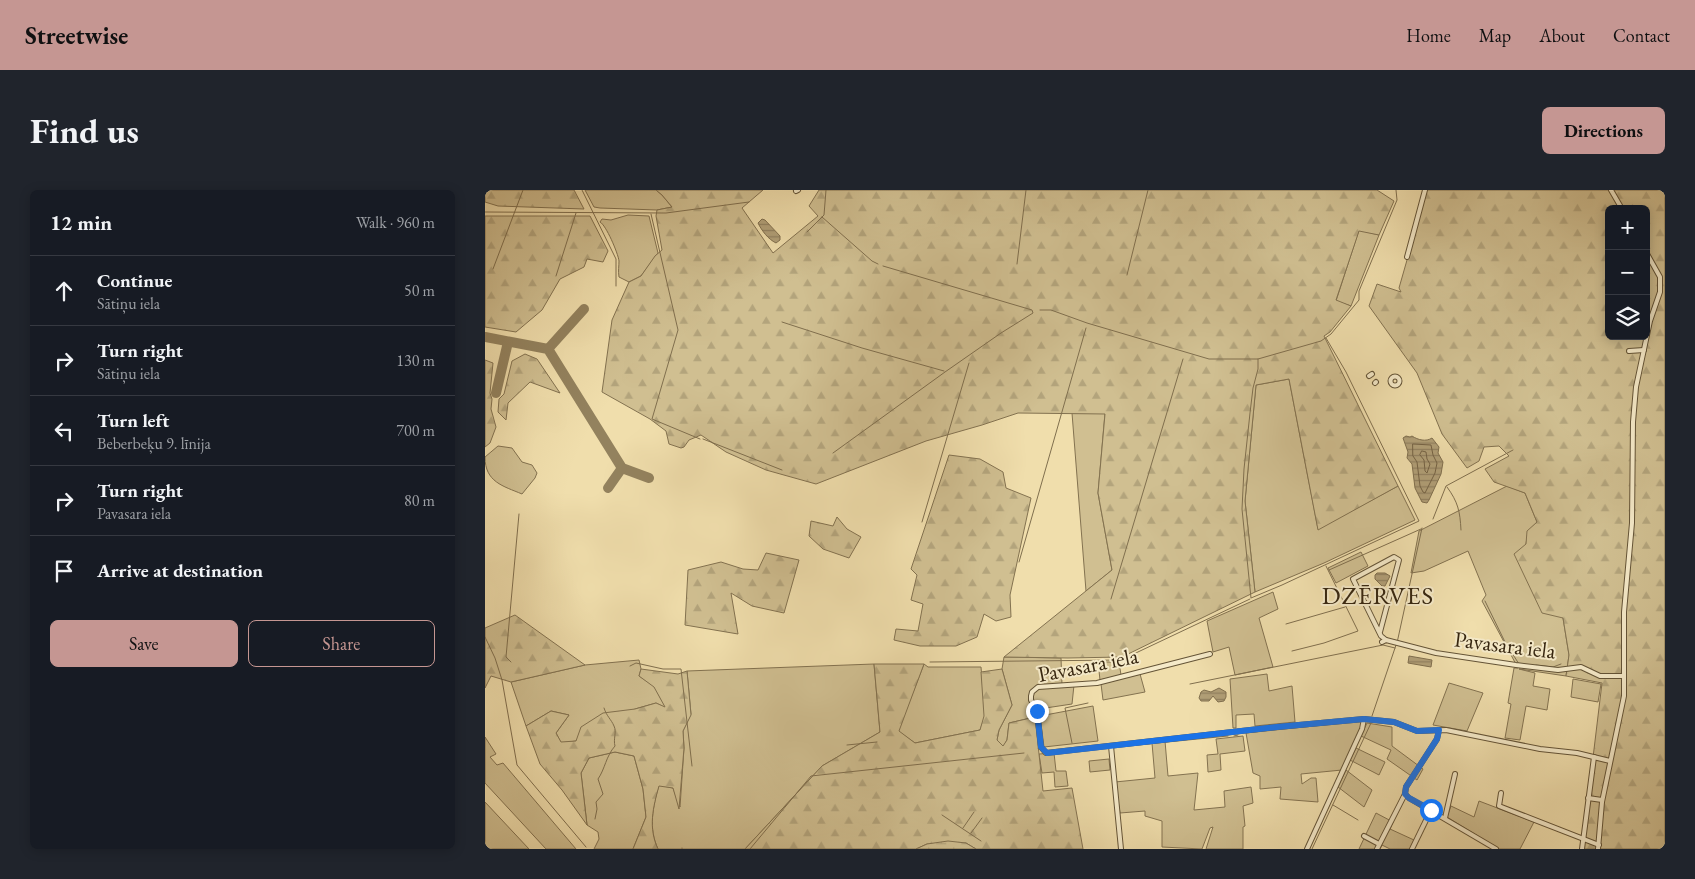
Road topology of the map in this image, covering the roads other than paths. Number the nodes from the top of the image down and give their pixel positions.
1 (1425, 190) edge
2 (1611, 190) edge
3 (1620, 205) edge
4 (1407, 257) dead end
5 (1650, 259) edge
6 (1644, 350) junction
7 (1629, 351) dead end
8 (1380, 634) junction
9 (1210, 654) dead end
10 (1623, 676) junction
11 (1364, 719) junction
12 (1439, 730) junction
13 (1111, 746) junction
14 (1593, 757) junction
15 (1610, 761) junction
16 (1455, 774) dead end
17 (1501, 792) dead end
18 (1405, 794) junction
19 (1588, 798) junction
20 (1602, 800) junction
21 (1431, 810) junction
22 (1445, 818) junction
23 (1363, 836) dead end
24 (1583, 839) junction
25 (1379, 844) junction
26 (1599, 847) edge
27 (1121, 849) edge
28 (1307, 849) edge
29 (1377, 849) edge
30 (1412, 849) edge
31 (1496, 849) edge
32 (1582, 849) edge

1 - 4 street
2 - 3 street
5 - 6 street
6 - 7 street
6 - 10 street
8 - 8 street
8 - 10 street, Pavasara iela
9 - 13 street, Pavasara iela
10 - 15 street
11 - 12 street
11 - 13 street
11 - 28 street
12 - 14 street
12 - 18 street
13 - 27 street
14 - 15 street
14 - 19 street
15 - 20 street
16 - 22 street
17 - 24 street
18 - 21 street
18 - 25 street
19 - 20 street
19 - 24 street
20 - 26 street
21 - 22 street
21 - 30 street
22 - 31 street
23 - 25 street
24 - 26 street
24 - 32 street
25 - 29 street

